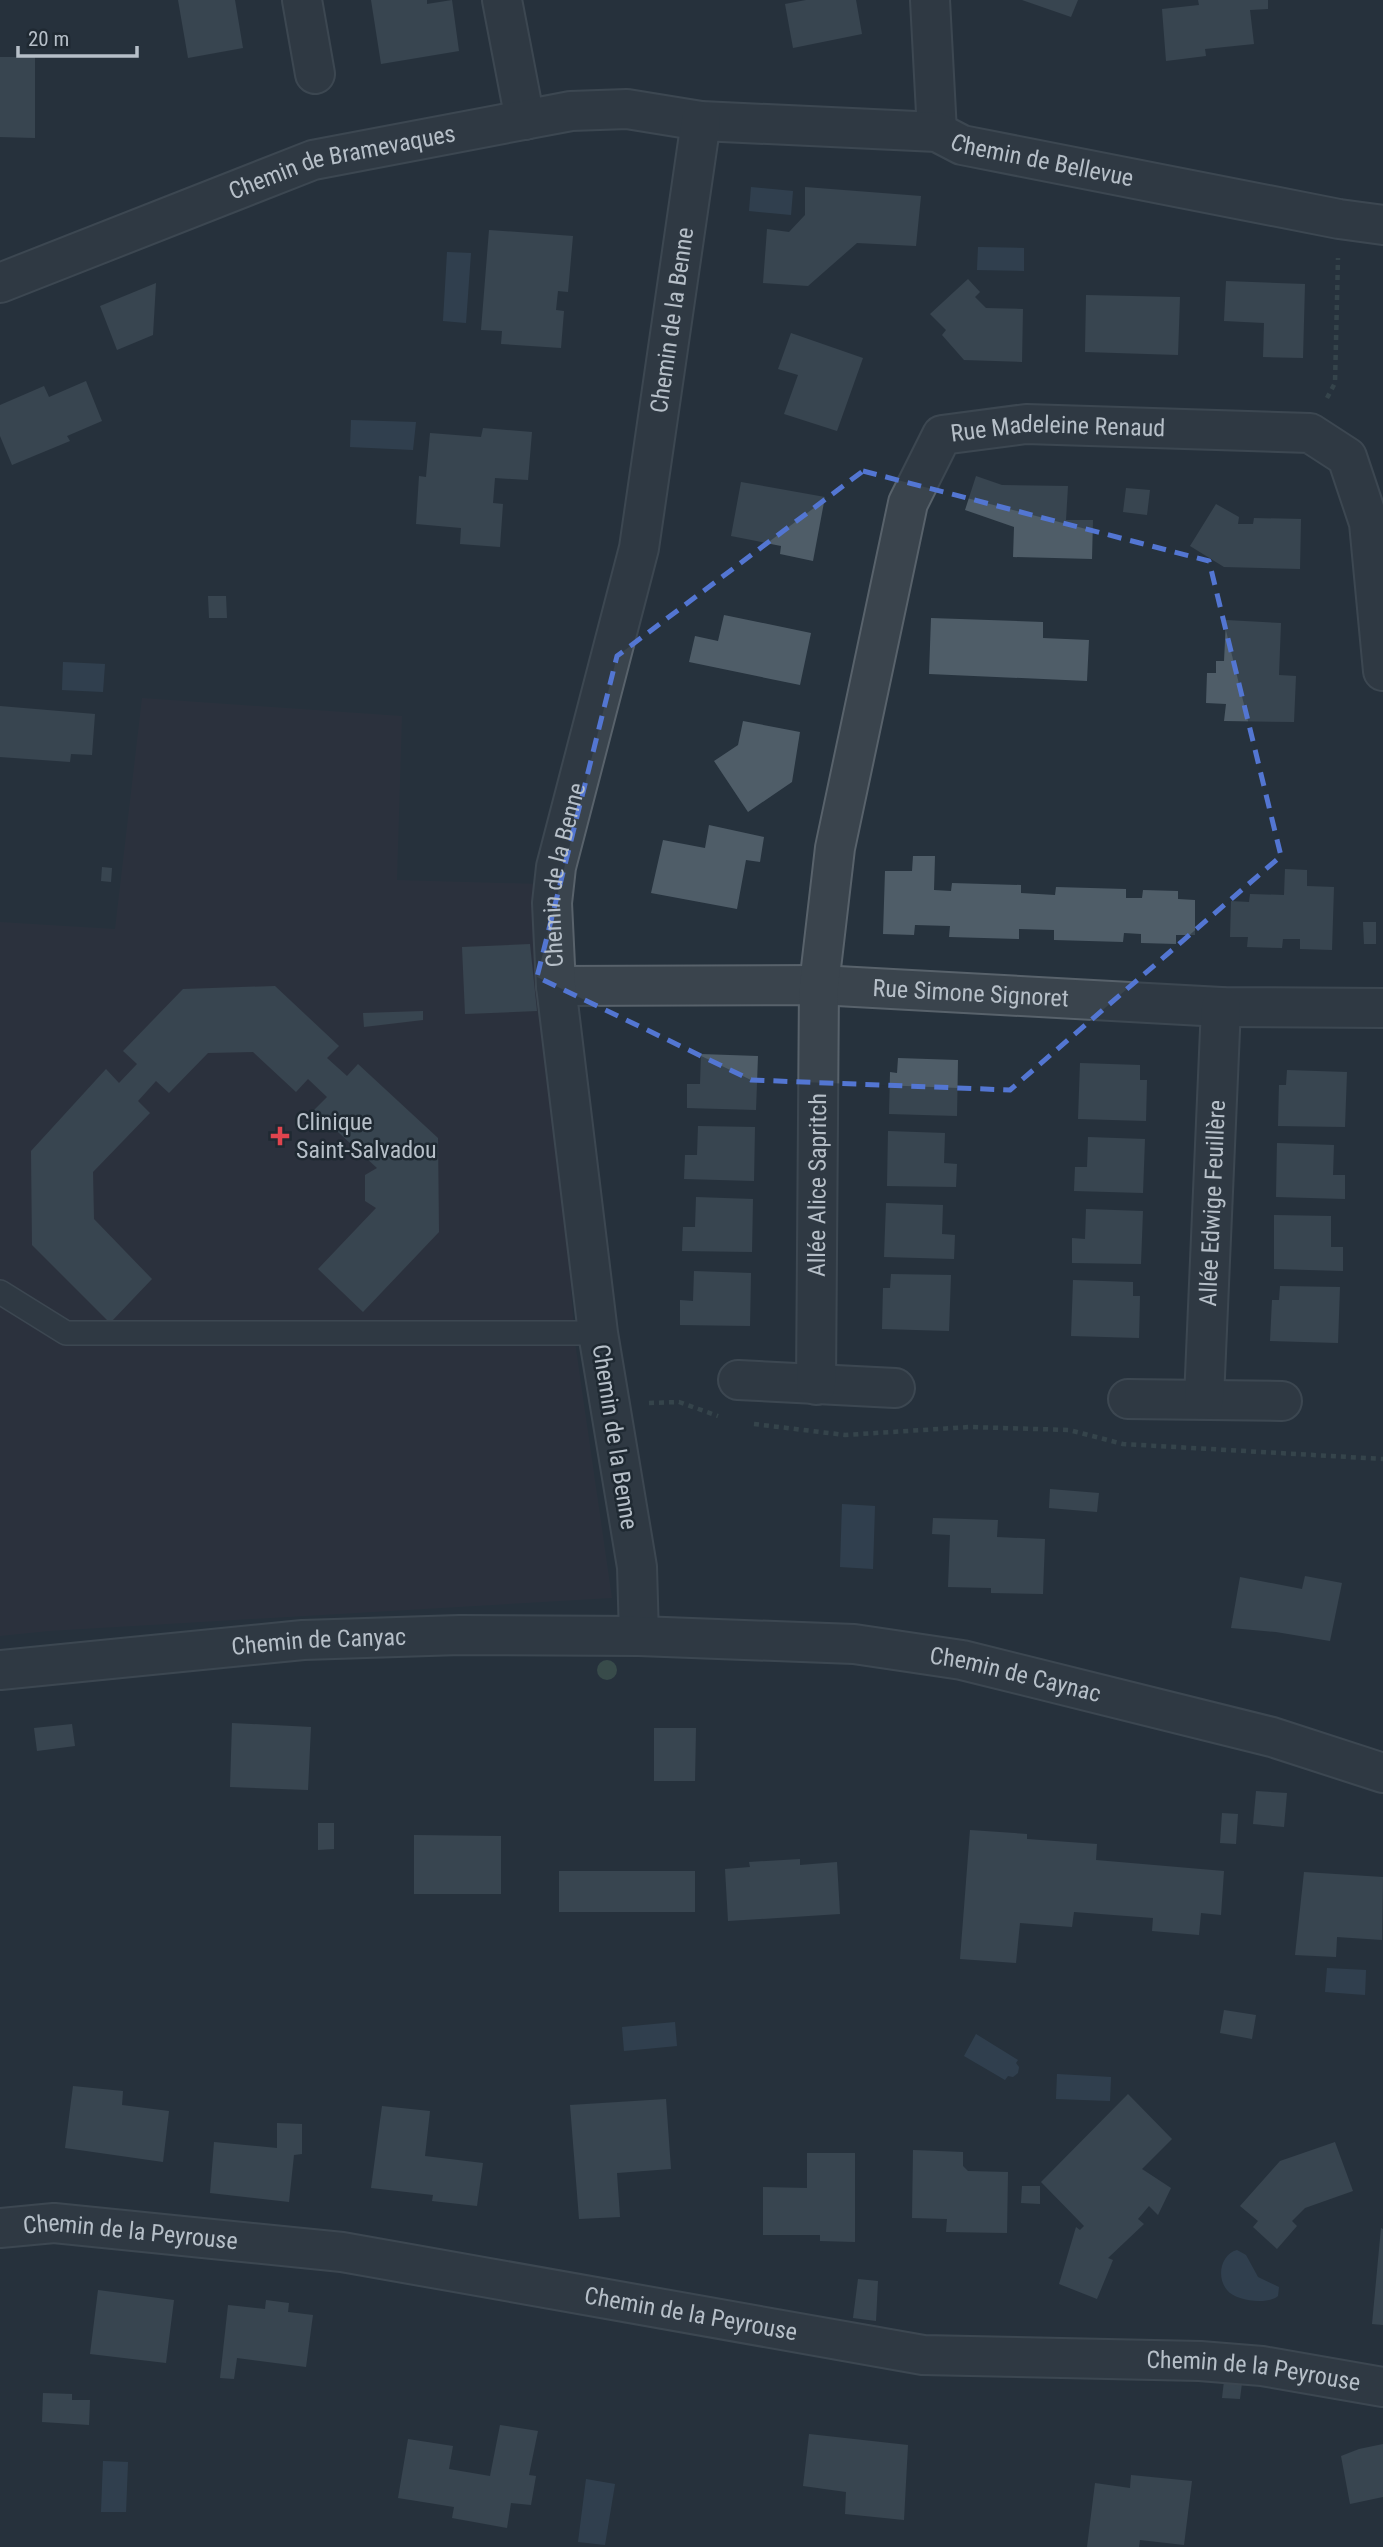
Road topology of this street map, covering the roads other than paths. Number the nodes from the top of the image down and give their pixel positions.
1 (302, 0) edge
2 (502, 0) edge
3 (930, 0) edge
4 (315, 75) dead end
5 (525, 120) junction
6 (701, 121) junction
7 (937, 132) junction
8 (1383, 225) edge
9 (0, 283) edge
10 (1383, 671) edge
11 (819, 985) junction
12 (556, 986) junction
13 (1221, 1007) junction
14 (1383, 1008) edge
15 (0, 1292) edge
16 (598, 1333) junction
17 (738, 1380) dead end
18 (816, 1385) junction
19 (895, 1388) dead end
20 (1128, 1399) dead end
21 (1204, 1399) junction
22 (1282, 1401) dead end
23 (639, 1636) junction
24 (0, 1670) edge
25 (1383, 1773) edge
26 (0, 2228) edge
27 (1383, 2386) edge

1 - 4 street
2 - 5 street
3 - 7 street
5 - 6 street, Chemin de Bramevaques
5 - 9 street, Chemin de Bramevaques
6 - 7 street, Chemin de Bellevue
6 - 12 street, Chemin de la Benne
7 - 8 street, Chemin de Bellevue
10 - 11 street, Rue Madeleine Renaud
11 - 12 street, Rue Simone Signoret
11 - 13 street, Rue Simone Signoret
11 - 18 street, Allée Alice Sapritch
12 - 16 street, Chemin de la Benne
13 - 14 street, Rue Simone Signoret
13 - 21 street, Allée Edwige Feuillère
15 - 16 lane
16 - 23 street, Chemin de la Benne
17 - 18 street
18 - 19 street
20 - 21 street
21 - 22 street
23 - 24 street, Chemin de Canyac
23 - 25 street, Chemin de Caynac
26 - 27 street, Chemin de la Peyrouse

